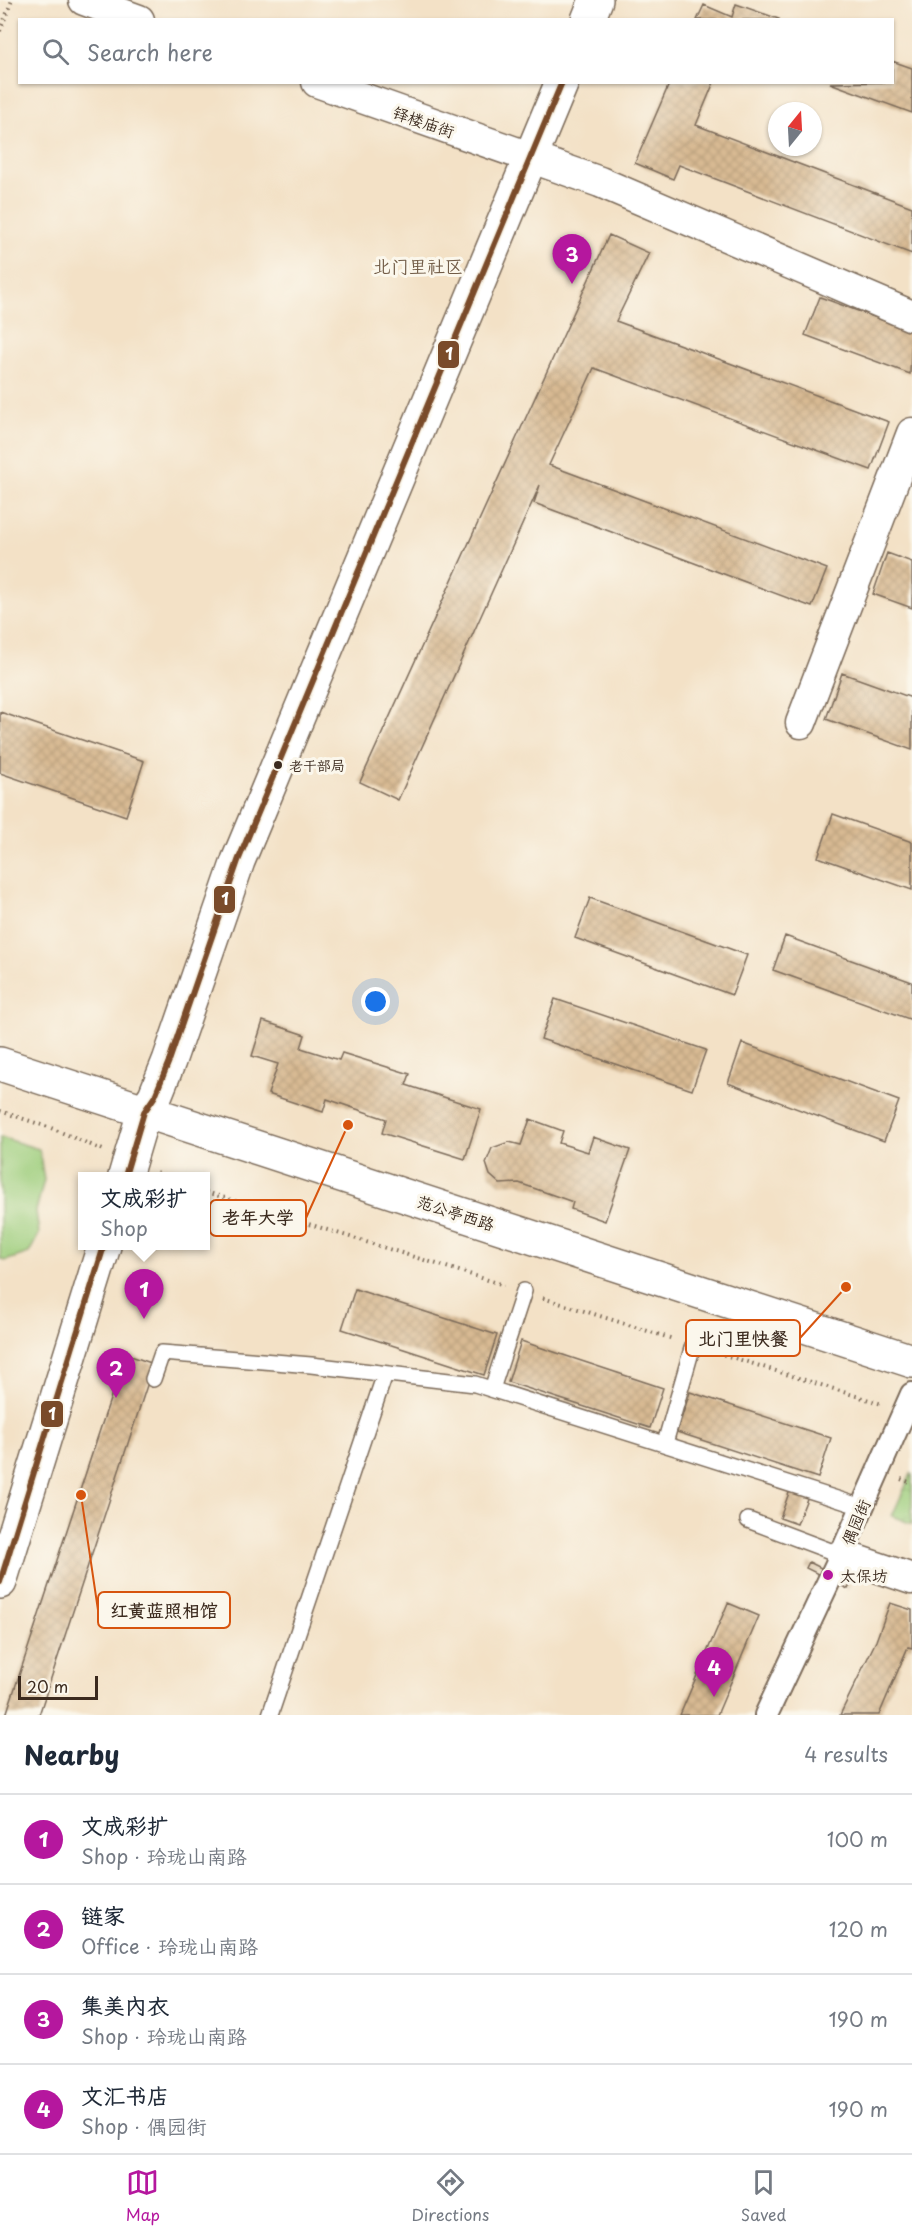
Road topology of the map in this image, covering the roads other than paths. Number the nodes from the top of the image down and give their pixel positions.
1 (84, 0) edge
2 (596, 0) edge
3 (134, 18) edge
4 (589, 18) edge
5 (323, 84) edge
6 (561, 84) edge
7 (532, 159) junction
8 (912, 316) edge
9 (912, 434) edge
10 (801, 723) dead end
11 (0, 1064) edge
12 (0, 1083) edge
13 (142, 1120) junction
14 (126, 1172) edge
15 (102, 1250) edge
16 (524, 1292) dead end
17 (693, 1345) dead end
18 (912, 1361) edge
19 (385, 1374) junction
20 (153, 1379) dead end
21 (492, 1389) junction
22 (909, 1395) edge
23 (664, 1443) junction
24 (862, 1507) junction
25 (748, 1520) dead end
26 (841, 1556) junction
27 (912, 1579) edge
28 (0, 1582) edge
29 (270, 1715) edge
30 (766, 1715) edge

1 - 3 street
2 - 4 main road
5 - 7 street, 铎楼庙街
6 - 7 main road
7 - 8 street, 铎楼庙街
7 - 13 main road
9 - 10 street
11 - 13 main road, 范公亭西路
12 - 13 main road, 范公亭西路
13 - 14 main road
13 - 18 main road, 范公亭西路
13 - 22 main road, 范公亭西路
15 - 28 main road
16 - 21 lane
17 - 23 lane
19 - 20 lane
19 - 21 lane
19 - 29 lane
21 - 23 lane
22 - 24 street, 偶园街
23 - 24 lane
24 - 26 street, 偶园街
25 - 26 lane
26 - 27 street
26 - 30 street, 偶园街

